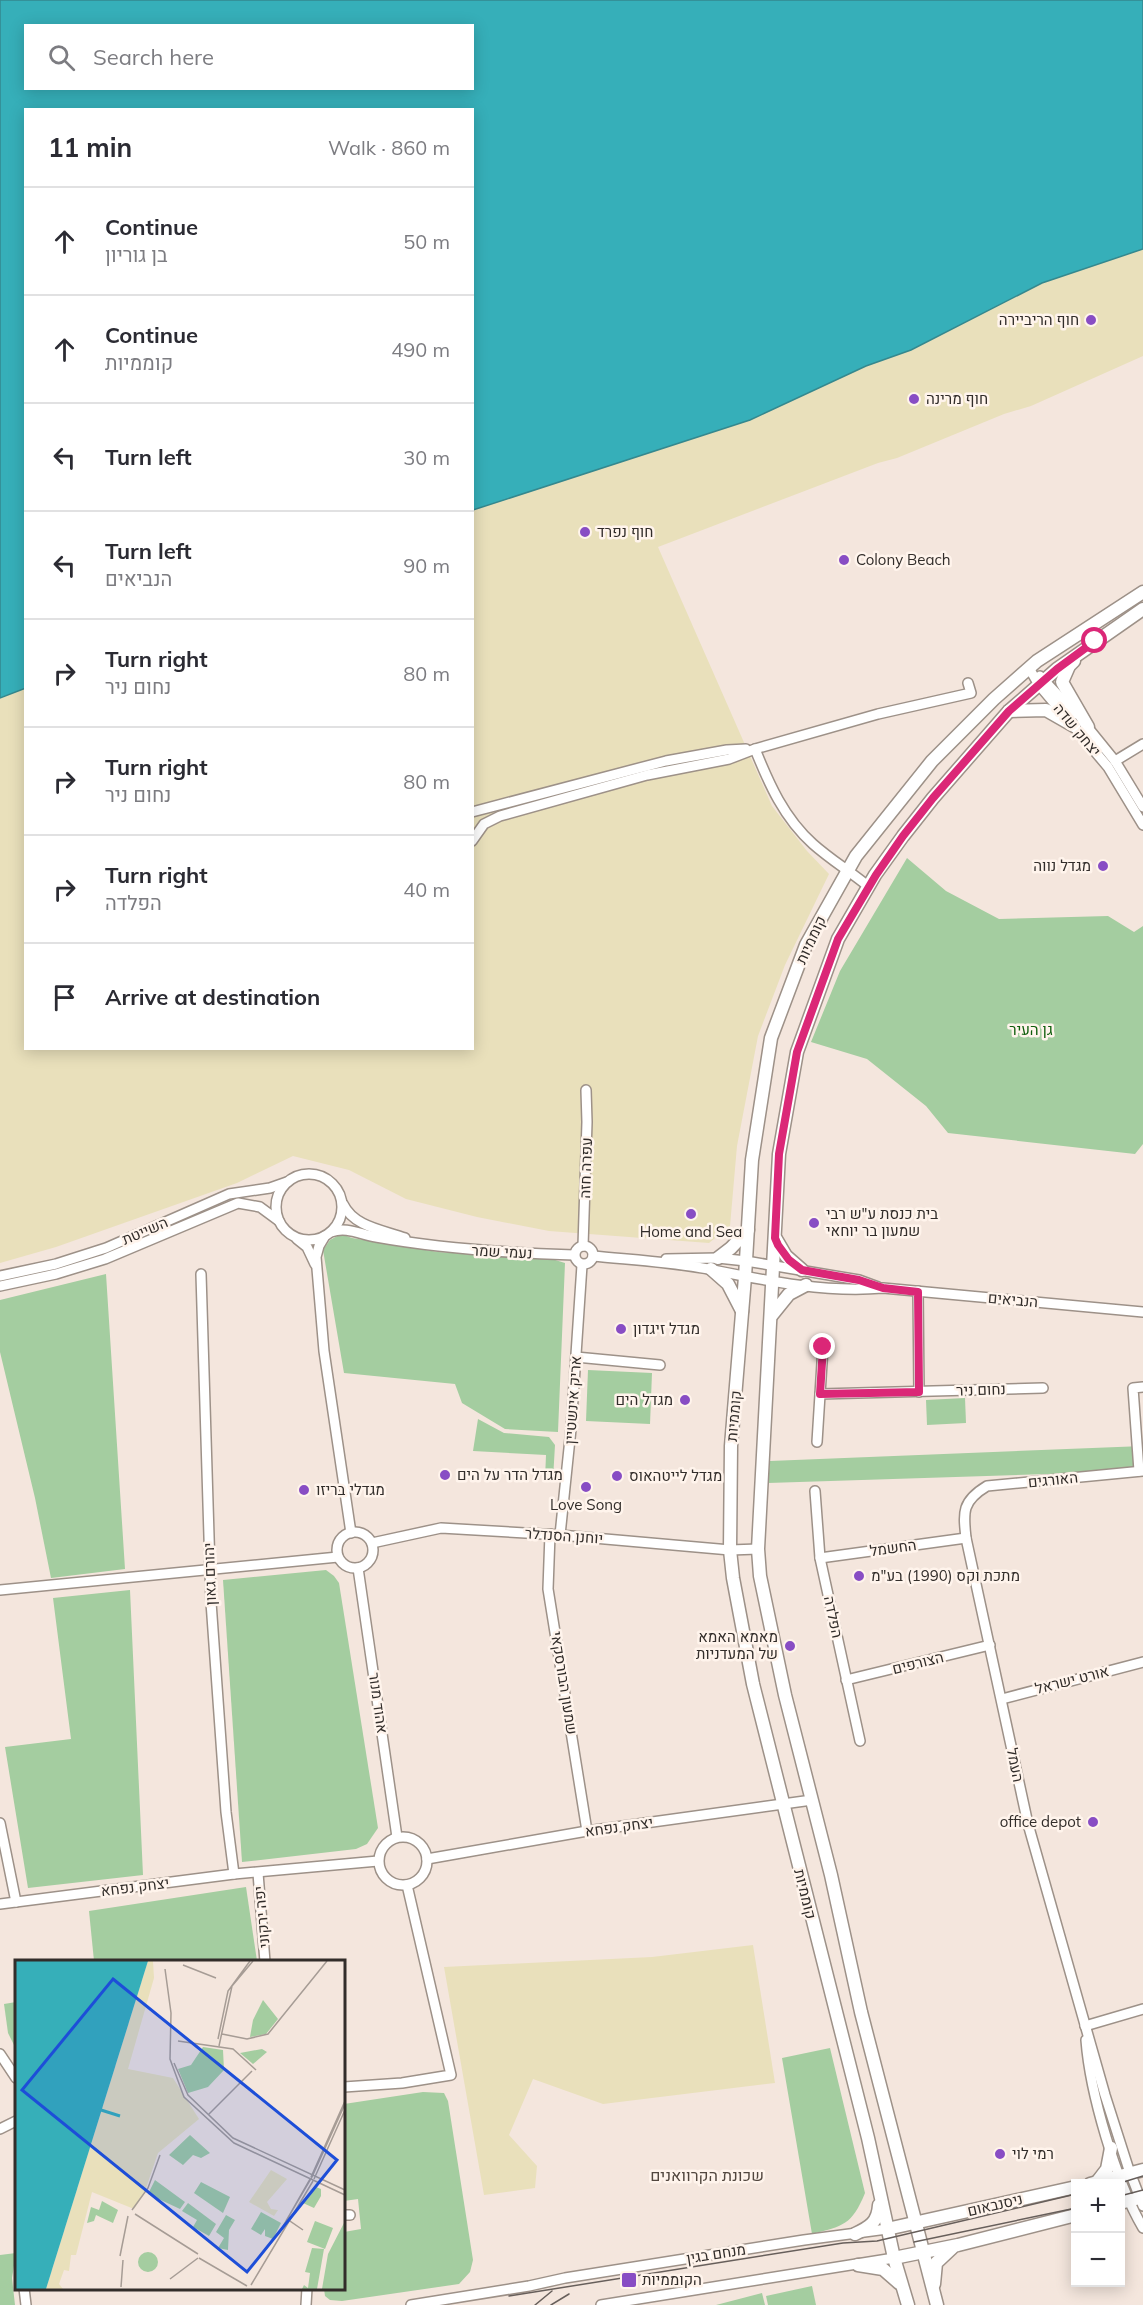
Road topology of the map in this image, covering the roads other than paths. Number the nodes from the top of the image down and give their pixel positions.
1 (1143, 592) edge
2 (1143, 609) edge
3 (1095, 641) junction
4 (1029, 668) junction
5 (1042, 682) junction
6 (968, 683) dead end
7 (1009, 711) junction
8 (1074, 726) junction
9 (1088, 727) junction
10 (1143, 744) edge
11 (754, 749) junction
12 (1115, 761) junction
13 (1143, 807) edge
14 (474, 812) edge
15 (1143, 825) edge
16 (474, 838) edge
17 (848, 869) junction
18 (869, 887) junction
19 (586, 1090) dead end
20 (287, 1182) junction
21 (342, 1199) junction
22 (279, 1221) junction
23 (748, 1230) junction
24 (328, 1234) junction
25 (297, 1238) junction
26 (775, 1238) junction
27 (430, 1246) junction
28 (583, 1246) junction
29 (574, 1255) junction
30 (593, 1256) junction
31 (718, 1258) junction
32 (635, 1260) junction
33 (746, 1261) junction
34 (582, 1265) junction
35 (774, 1265) junction
36 (317, 1266) junction
37 (711, 1269) junction
38 (802, 1270) junction
39 (201, 1274) dead end
40 (0, 1276) edge
41 (746, 1277) junction
42 (773, 1280) junction
43 (806, 1285) junction
44 (0, 1287) edge
45 (883, 1288) junction
46 (918, 1292) junction
47 (743, 1311) junction
48 (1143, 1312) edge
49 (772, 1316) junction
50 (823, 1347) dead end
51 (576, 1358) junction
52 (660, 1365) dead end
53 (1143, 1387) edge
54 (1043, 1388) dead end
55 (919, 1392) junction
56 (820, 1394) junction
57 (817, 1443) dead end
58 (1141, 1471) edge
59 (815, 1491) dead end
60 (968, 1501) joint
61 (351, 1533) junction
62 (549, 1534) junction
63 (561, 1535) junction
64 (966, 1538) junction
65 (372, 1543) junction
66 (758, 1549) junction
67 (730, 1550) junction
68 (338, 1557) junction
69 (820, 1558) junction
70 (358, 1568) junction
71 (210, 1570) junction
72 (0, 1590) edge
73 (990, 1645) junction
74 (1143, 1662) edge
75 (846, 1680) junction
76 (1002, 1698) junction
77 (860, 1741) dead end
78 (812, 1800) junction
79 (783, 1805) junction
80 (0, 1823) edge
81 (587, 1832) junction
82 (397, 1837) junction
83 (427, 1859) junction
84 (378, 1861) junction
85 (258, 1873) junction
86 (234, 1874) junction
87 (407, 1885) junction
88 (16, 1902) junction
89 (0, 1904) edge
90 (265, 1960) edge
91 (1143, 2009) edge
92 (1085, 2026) junction
93 (0, 2054) edge
94 (15, 2076) edge
95 (345, 2087) edge
96 (15, 2122) edge
97 (0, 2129) edge
98 (1111, 2148) junction
99 (1143, 2170) edge
100 (1125, 2175) junction
101 (1097, 2179) edge
102 (1109, 2179) edge
103 (1071, 2188) edge
104 (880, 2194) junction
105 (1135, 2201) edge
106 (1071, 2216) edge
107 (915, 2224) junction
108 (1143, 2228) edge
109 (887, 2229) junction
110 (855, 2234) junction
111 (958, 2245) junction
112 (923, 2253) junction
113 (894, 2258) junction
114 (858, 2265) junction
115 (903, 2288) junction
116 (24, 2290) edge
117 (307, 2290) edge
118 (933, 2292) junction
119 (26, 2305) edge
120 (306, 2305) edge
121 (315, 2305) edge
122 (411, 2305) edge
123 (601, 2305) edge
124 (908, 2305) edge
125 (937, 2305) edge

1 - 4 main road, קוממיות
2 - 3 main road
3 - 5 main road, קוממיות
3 - 9 main road
4 - 5 street, יצחק שדה
4 - 17 main road, קוממיות
5 - 7 main road, קוממיות
5 - 8 street, יצחק שדה
5 - 9 street, יצחק שדה
6 - 11 street
7 - 8 main road
7 - 18 main road, קוממיות
8 - 15 street, יצחק שדה
9 - 12 street, יצחק שדה
10 - 12 street
11 - 14 street
11 - 16 street
11 - 17 street
12 - 13 street, יצחק שדה
17 - 18 street
17 - 23 main road, קוממיות
18 - 26 main road, קוממיות
19 - 28 street, עפרה חזה
20 - 21 street
20 - 22 street
20 - 40 street, השייטת
21 - 24 street
21 - 27 street, נעמי שמר
22 - 25 street
22 - 44 street, השייטת
23 - 31 main road
23 - 33 main road, קוממיות
24 - 25 street
24 - 27 street, נעמי שמר
24 - 36 street
25 - 36 street
26 - 35 main road, קוממיות
26 - 38 main road
27 - 29 street, נעמי שמר
28 - 29 street
28 - 30 street
29 - 34 street
30 - 32 street
30 - 34 street
31 - 32 street
31 - 33 street
32 - 37 street
33 - 35 street, הנביאים
33 - 41 main road, קוממיות
34 - 51 street, אריק אינשטיין
35 - 38 street, הנביאים
35 - 42 main road, קוממיות
36 - 61 street
37 - 41 street
37 - 47 main road
38 - 45 street, הנביאים
39 - 71 street, יהורם גאון
41 - 42 street
41 - 47 main road, קוממיות
42 - 43 street, הנביאים
42 - 49 main road, קוממיות
43 - 45 street, הנביאים
43 - 49 main road
45 - 46 street, הנביאים
46 - 48 street, הנביאים
46 - 55 street
47 - 67 main road, קוממיות
49 - 66 main road, קוממיות
50 - 56 street
51 - 52 street
51 - 63 street, אריק אינשטיין
53 - 58 street
54 - 55 street, נחום ניר
55 - 56 street, נחום ניר
56 - 57 street
58 - 60 street, האורגים
59 - 69 street, הפלדה
60 - 64 street, העמל
61 - 65 street
61 - 68 street
62 - 63 street, יוחנן הסנדלר
62 - 65 street, יוחנן הסנדלר
62 - 81 street, שמעון הבורסקאי
63 - 67 street, יוחנן הסנדלר
64 - 69 street, החשמל
64 - 73 street, העמל
65 - 70 street
66 - 67 street, יוחנן הסנדלר
66 - 78 main road, קוממיות
67 - 79 main road, קוממיות
68 - 70 street
68 - 71 street
69 - 75 street, הפלדה
70 - 82 street, אהוד מנור
71 - 72 street
71 - 86 street, יהורם גאון
73 - 75 street, הצורפים
73 - 76 street, העמל
74 - 76 street, אורט ישראל
75 - 77 street, הפלדה
76 - 92 street, העמל
78 - 79 street, יצחק נפחא
78 - 107 main road, קוממיות
79 - 81 street, יצחק נפחא
79 - 104 main road, קוממיות
80 - 88 street
81 - 83 street, יצחק נפחא
82 - 83 street
82 - 84 street
83 - 87 street
84 - 85 street, יצחק נפחא
84 - 87 street
85 - 86 street, יצחק נפחא
85 - 90 street, יפה ירקוני
86 - 88 street, יצחק נפחא
87 - 95 street
88 - 89 street, יצחק נפחא
91 - 92 street
92 - 98 street, העמל
92 - 100 street, העמל
93 - 94 street
96 - 97 street
98 - 100 street, העמל
98 - 101 main road
99 - 100 main road
100 - 102 main road
100 - 105 street
103 - 107 main road, ניסנבאום
104 - 109 main road, קוממיות
104 - 110 main road
105 - 108 street
106 - 111 main road, ניסנבאום
107 - 109 main road, מנחם בגין
107 - 112 main road, קוממיות
109 - 110 street, מנחם בגין
109 - 113 main road, קוממיות
110 - 122 street, מנחם בגין
111 - 112 main road, ניסנבאום
111 - 118 main road
112 - 113 main road, מנחם בגין
112 - 118 main road, קוממיות
113 - 114 street, מנחם בגין
113 - 115 main road, קוממיות
114 - 115 main road
114 - 123 street, מנחם בגין
115 - 124 main road, קוממיות
116 - 119 street
117 - 120 street
117 - 121 street
118 - 125 main road, קוממיות

